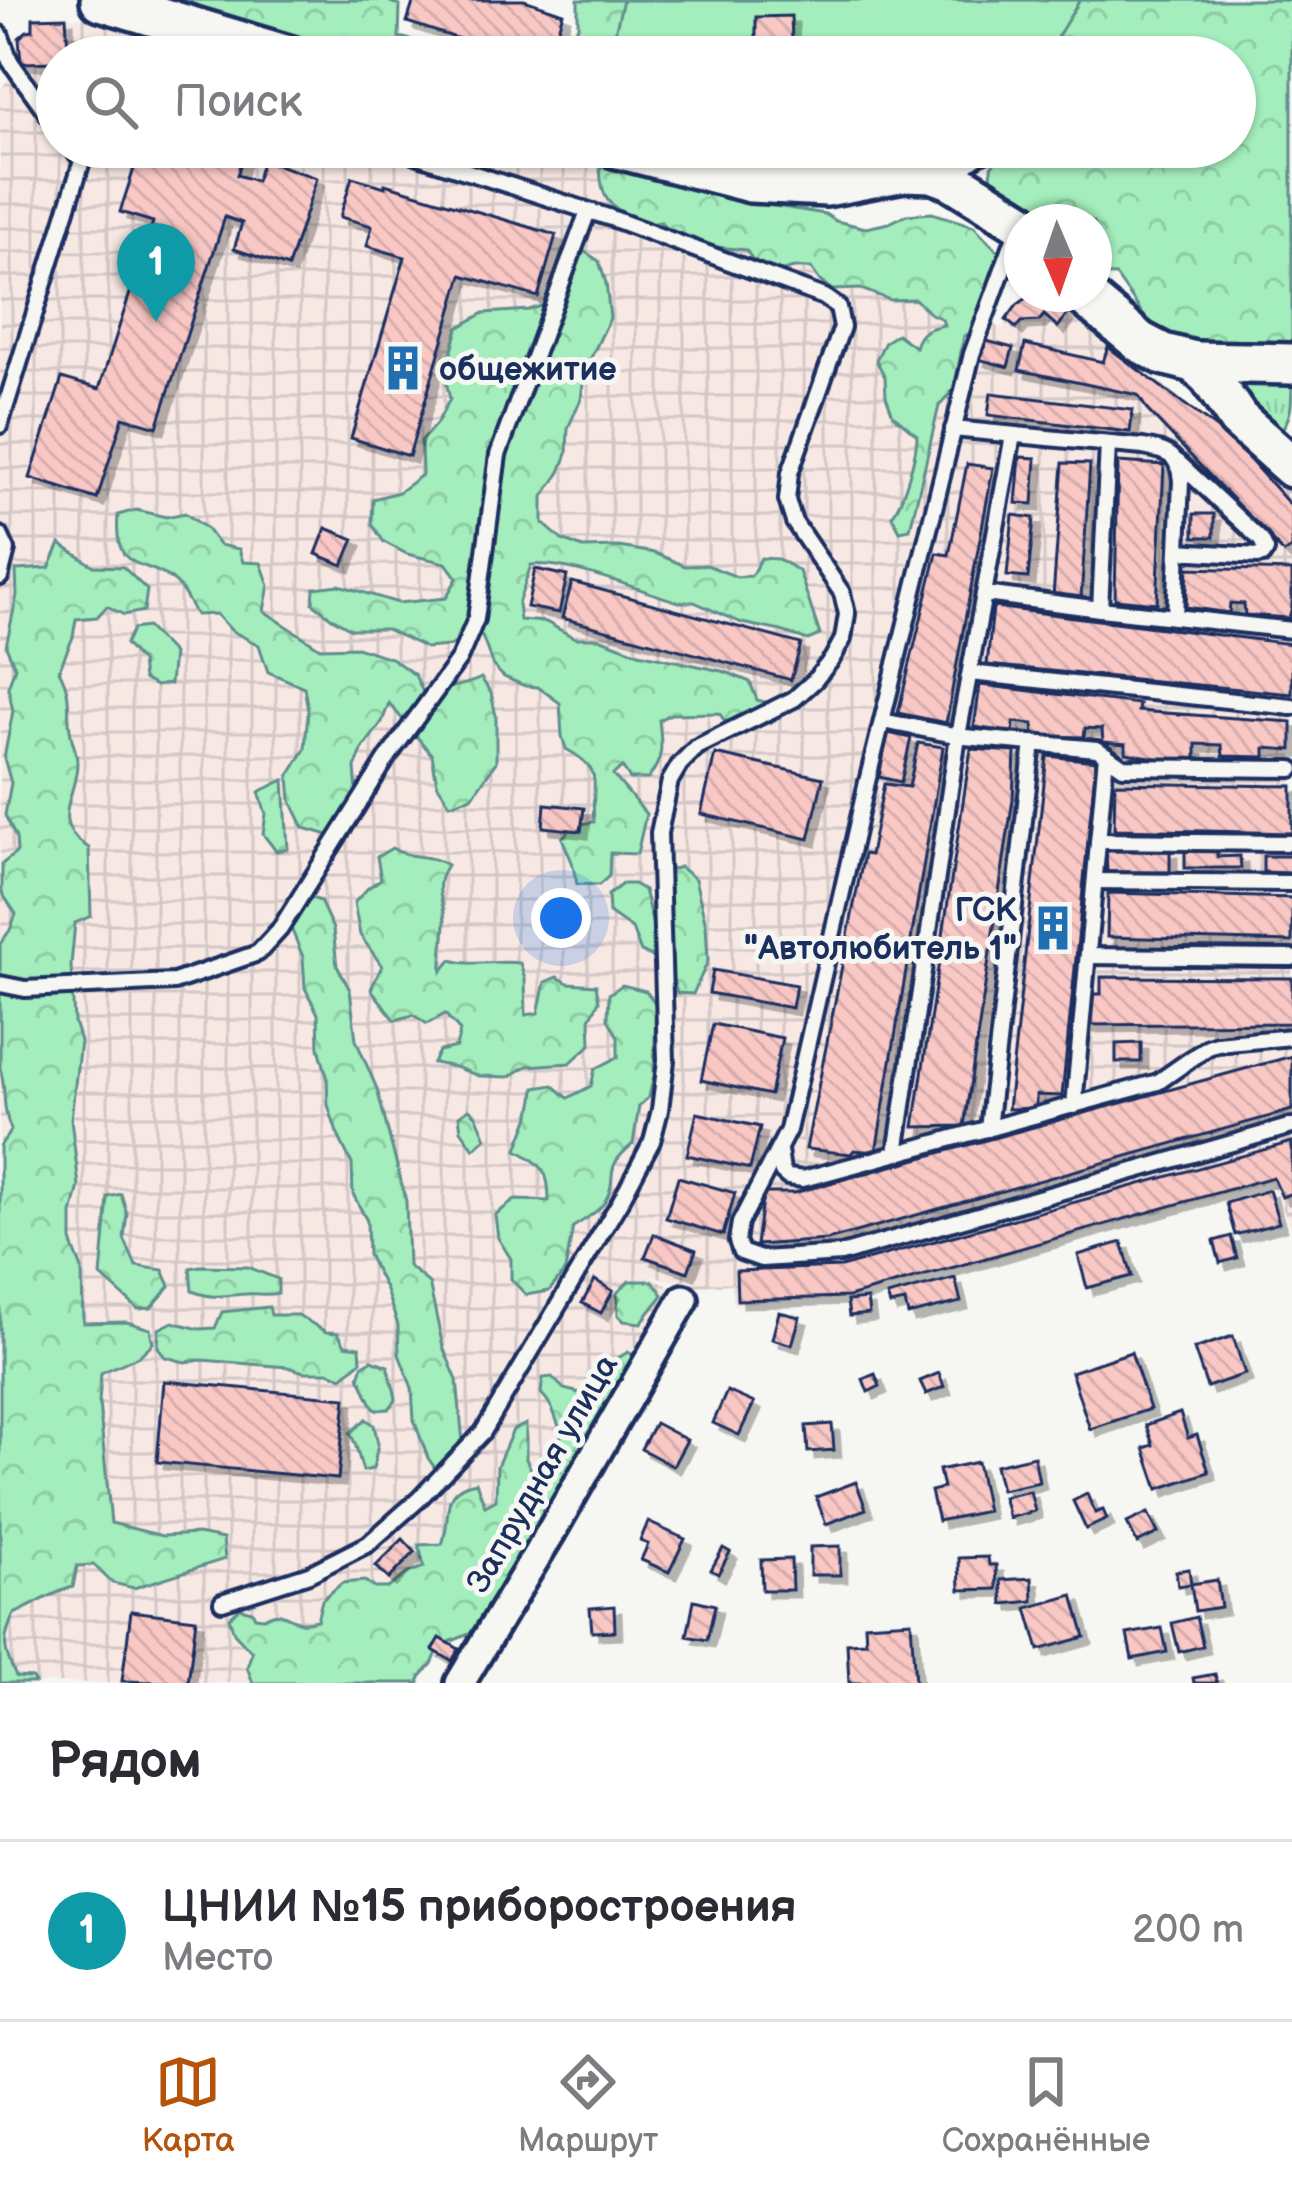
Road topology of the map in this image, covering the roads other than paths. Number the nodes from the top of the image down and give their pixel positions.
1 (101, 0) edge
2 (0, 34) edge
3 (221, 36) edge
4 (36, 98) edge
5 (81, 168) edge
6 (456, 168) edge
7 (697, 168) edge
8 (961, 168) edge
9 (951, 179) junction
10 (588, 211) junction
11 (1004, 211) edge
12 (1004, 267) edge
13 (1104, 312) edge
14 (1194, 362) junction
15 (1292, 364) edge
16 (0, 425) edge
17 (953, 429) junction
18 (1013, 435) junction
19 (1108, 444) junction
20 (1171, 455) junction
21 (1292, 467) edge
22 (0, 535) edge
23 (1178, 551) junction
24 (0, 577) edge
25 (985, 594) junction
26 (1100, 609) junction
27 (1175, 617) junction
28 (1292, 630) edge
29 (970, 673) junction
30 (1292, 706) edge
31 (882, 721) junction
32 (958, 736) junction
33 (1033, 742) junction
34 (1106, 755) junction
35 (1292, 770) edge
36 (1098, 841) junction
37 (1292, 843) edge
38 (1095, 880) junction
39 (1292, 883) edge
40 (1088, 956) junction
41 (1292, 958) edge
42 (0, 984) edge
43 (1292, 1037) edge
44 (1074, 1106) junction
45 (1292, 1126) edge
46 (988, 1129) junction
47 (779, 1150) junction
48 (896, 1153) junction
49 (684, 1299) dead end
50 (222, 1601) dead end
51 (460, 1683) edge

1 - 3 street
2 - 4 lane
5 - 16 lane
6 - 10 lane
7 - 9 street
8 - 9 lane
9 - 11 street
10 - 42 lane
10 - 50 lane
12 - 17 lane
13 - 14 street
14 - 15 street
14 - 21 street
17 - 18 lane
17 - 31 lane
18 - 19 lane
18 - 25 lane
19 - 20 lane
19 - 26 lane
20 - 23 lane
20 - 23 lane
22 - 24 lane
23 - 27 lane
25 - 26 lane
25 - 29 lane
26 - 27 lane
27 - 28 lane
29 - 30 lane
29 - 32 lane
31 - 32 lane
31 - 47 lane
32 - 33 lane
32 - 48 lane
33 - 34 lane
33 - 46 lane
34 - 35 lane
34 - 36 lane
36 - 37 lane
36 - 38 lane
38 - 39 lane
38 - 40 lane
40 - 41 lane
40 - 44 lane
43 - 44 lane
44 - 46 lane
45 - 47 lane
46 - 48 lane
47 - 48 lane
49 - 51 street, Запрудная улица

